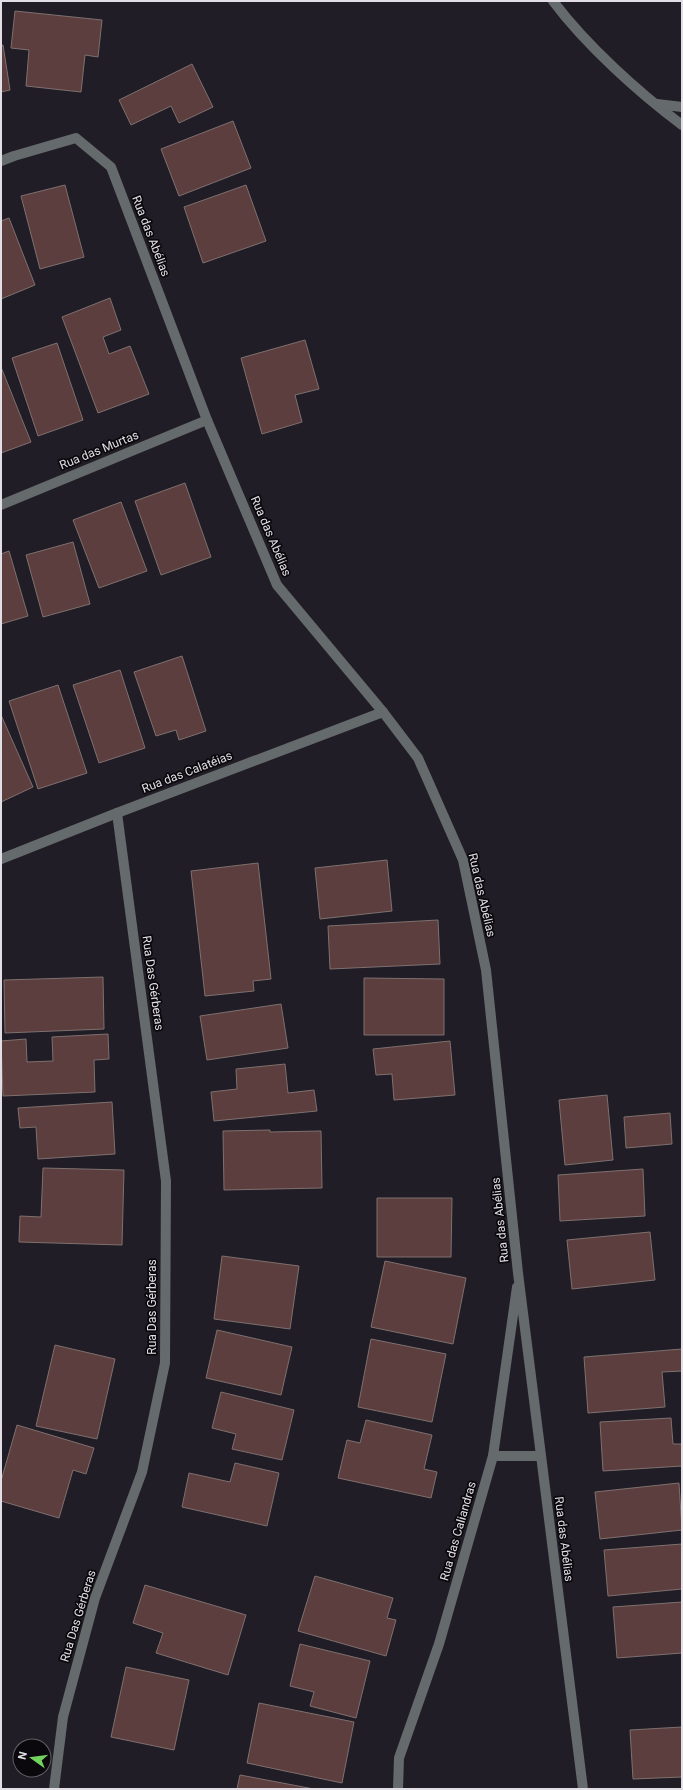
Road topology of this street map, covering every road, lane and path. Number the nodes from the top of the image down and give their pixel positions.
1 (553, 1) edge
2 (655, 103) junction
3 (682, 107) edge
4 (682, 125) edge
5 (1, 161) edge
6 (207, 420) junction
7 (1, 505) edge
8 (383, 712) junction
9 (117, 813) junction
10 (1, 859) edge
11 (518, 1273) junction
12 (493, 1456) junction
13 (541, 1456) junction
14 (54, 1789) edge
15 (398, 1789) edge
16 (583, 1789) edge

1 - 2 street
2 - 3 street
2 - 4 street
5 - 6 street, Rua das Abélias
6 - 7 street, Rua das Murtas
6 - 8 street, Rua das Abélias
8 - 9 street, Rua das Calatéias
8 - 11 street, Rua das Abélias
9 - 10 street, Rua das Calatéias
9 - 14 street, Rua Das Gérberas
11 - 12 street, Rua das Caliandras
11 - 13 street, Rua das Abélias
12 - 13 street
12 - 15 street, Rua das Caliandras
13 - 16 street, Rua das Abélias

